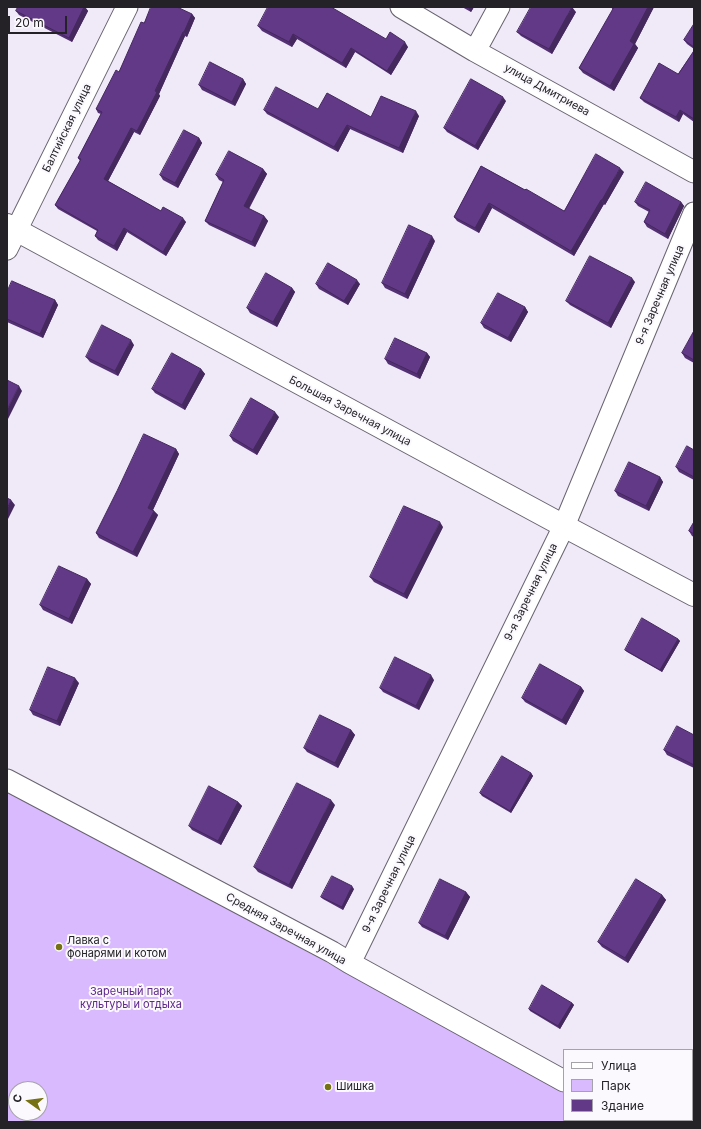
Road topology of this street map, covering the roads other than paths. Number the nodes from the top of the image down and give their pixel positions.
1 (127, 7) edge
2 (401, 7) edge
3 (499, 7) edge
4 (475, 50) junction
5 (694, 172) edge
6 (694, 213) edge
7 (12, 228) edge
8 (7, 249) edge
9 (564, 526) junction
10 (694, 595) edge
11 (7, 780) edge
12 (350, 963) junction
13 (563, 1080) edge

1 - 7 street, Балтийская улица
2 - 4 street, улица Дмитриева
3 - 4 street
4 - 5 street, улица Дмитриева
6 - 9 street, 9-я Заречная улица
7 - 8 street, Балтийская улица
7 - 9 street, Большая Заречная улица
9 - 10 street, Большая Заречная улица
9 - 12 street, 9-я Заречная улица
11 - 12 street, Средняя Заречная улица
12 - 13 street, Средняя Заречная улица

